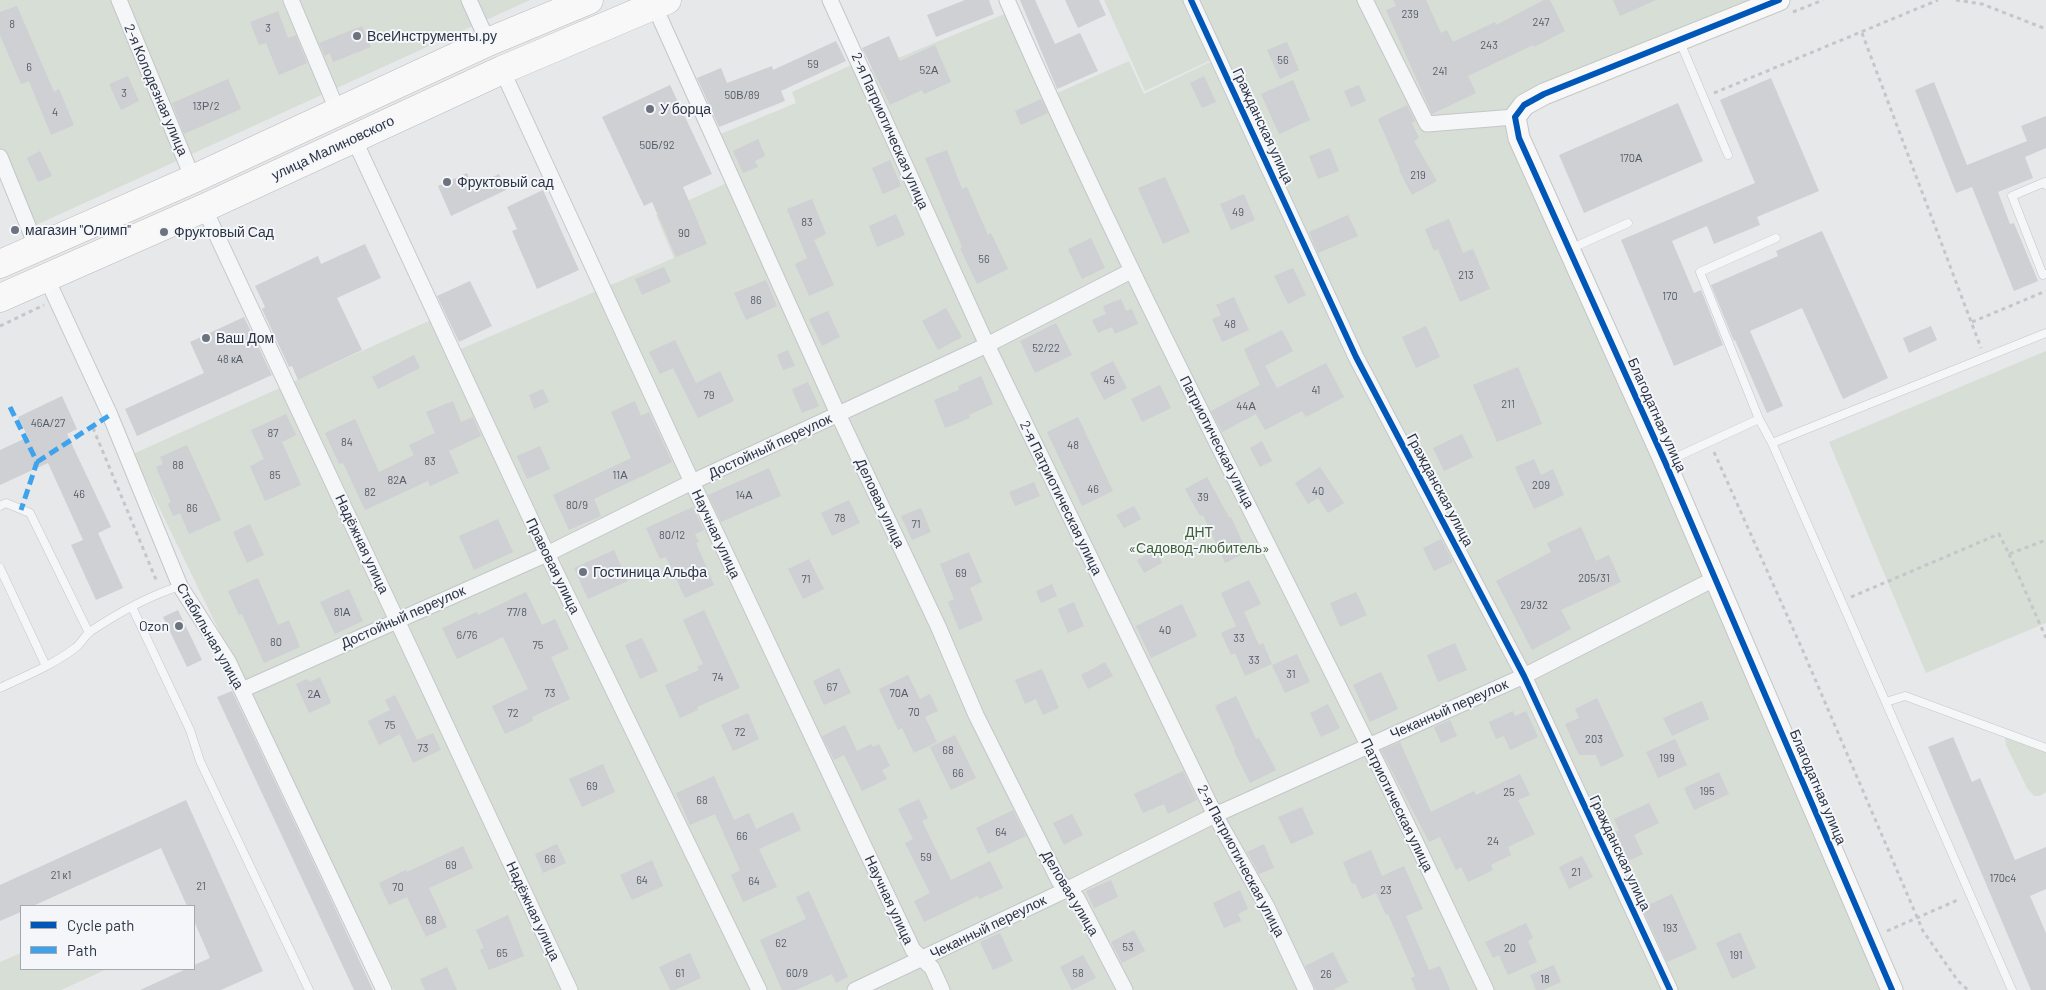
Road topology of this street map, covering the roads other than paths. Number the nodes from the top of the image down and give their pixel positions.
1 (119, 0) edge
2 (291, 0) edge
3 (469, 0) edge
4 (589, 0) edge
5 (830, 0) edge
6 (1007, 0) edge
7 (1191, 0) edge
8 (1365, 0) edge
9 (1779, 0) edge
10 (661, 2) edge
11 (1679, 40) junction
12 (488, 42) junction
13 (502, 70) junction
14 (338, 112) junction
15 (1515, 117) junction
16 (354, 139) junction
17 (1728, 155) dead end
18 (0, 157) edge
19 (194, 179) junction
20 (2046, 185) edge
21 (204, 208) junction
22 (1628, 223) dead end
23 (1776, 238) dead end
24 (36, 248) junction
25 (1569, 249) junction
26 (0, 264) edge
27 (1131, 271) junction
28 (2046, 274) edge
29 (46, 277) junction
30 (0, 298) edge
31 (2046, 333) edge
32 (987, 345) junction
33 (838, 414) junction
34 (1759, 419) junction
35 (1772, 443) junction
36 (1665, 462) junction
37 (692, 482) junction
38 (0, 506) edge
39 (547, 554) junction
40 (0, 568) edge
41 (1716, 578) junction
42 (180, 586) junction
43 (132, 607) junction
44 (397, 620) junction
45 (89, 632) junction
46 (46, 666) junction
47 (1524, 676) junction
48 (0, 688) edge
49 (242, 690) junction
50 (1886, 702) junction
51 (1368, 745) junction
52 (2046, 748) edge
53 (1215, 815) junction
54 (1068, 889) junction
55 (922, 959) junction
56 (310, 990) edge
57 (384, 990) edge
58 (570, 990) edge
59 (759, 990) edge
60 (855, 990) edge
61 (942, 990) edge
62 (1125, 990) edge
63 (1306, 990) edge
64 (1486, 990) edge
65 (1670, 990) edge
66 (1892, 990) edge
67 (2012, 990) edge

1 - 19 street, 2-я Колодезная улица
2 - 14 street
3 - 12 street
4 - 12 highway
5 - 32 street, 2-я Патриотическая улица
6 - 27 street, Патриотическая улица
7 - 47 street, Гражданская улица
8 - 15 street
9 - 11 street
10 - 13 highway, улица Малиновского
10 - 33 street, Деловая улица
11 - 15 street
11 - 17 lane
12 - 14 highway
13 - 16 highway, улица Малиновского
13 - 37 street, Научная улица
14 - 19 highway
15 - 25 street, Благодатная улица
16 - 21 highway, улица Малиновского
16 - 39 street, Правовая улица
18 - 24 street
19 - 24 highway
20 - 28 lane
21 - 29 highway, улица Малиновского
21 - 44 street, Надёжная улица
22 - 25 lane
23 - 34 lane
24 - 26 highway
25 - 36 street, Благодатная улица
27 - 32 street, Достойный переулок
27 - 51 street, Патриотическая улица
29 - 30 highway, улица Малиновского
29 - 42 street, Стабильная улица
31 - 35 lane
32 - 33 street, Достойный переулок
32 - 53 street, 2-я Патриотическая улица
33 - 37 street, Достойный переулок
33 - 54 street, Деловая улица
34 - 35 lane
34 - 36 lane
35 - 50 lane
36 - 41 street, Благодатная улица
37 - 39 street, Достойный переулок
37 - 55 street, Научная улица
38 - 45 lane
39 - 44 street, Достойный переулок
39 - 59 street, Правовая улица
40 - 46 lane
41 - 47 street, Чеканный переулок
41 - 66 street, Благодатная улица
42 - 43 lane
42 - 49 street, Стабильная улица
43 - 45 lane
43 - 56 lane
44 - 49 street, Достойный переулок
44 - 58 street, Надёжная улица
45 - 46 lane
46 - 48 lane
47 - 51 street, Чеканный переулок
47 - 65 street, Гражданская улица
49 - 57 street, Стабильная улица
50 - 52 lane
50 - 67 lane
51 - 53 street, Чеканный переулок
51 - 64 street, Патриотическая улица
53 - 54 street, Чеканный переулок
53 - 63 street, 2-я Патриотическая улица
54 - 55 street, Чеканный переулок
54 - 62 street, Деловая улица
55 - 60 street, Чеканный переулок
55 - 61 street, Научная улица

